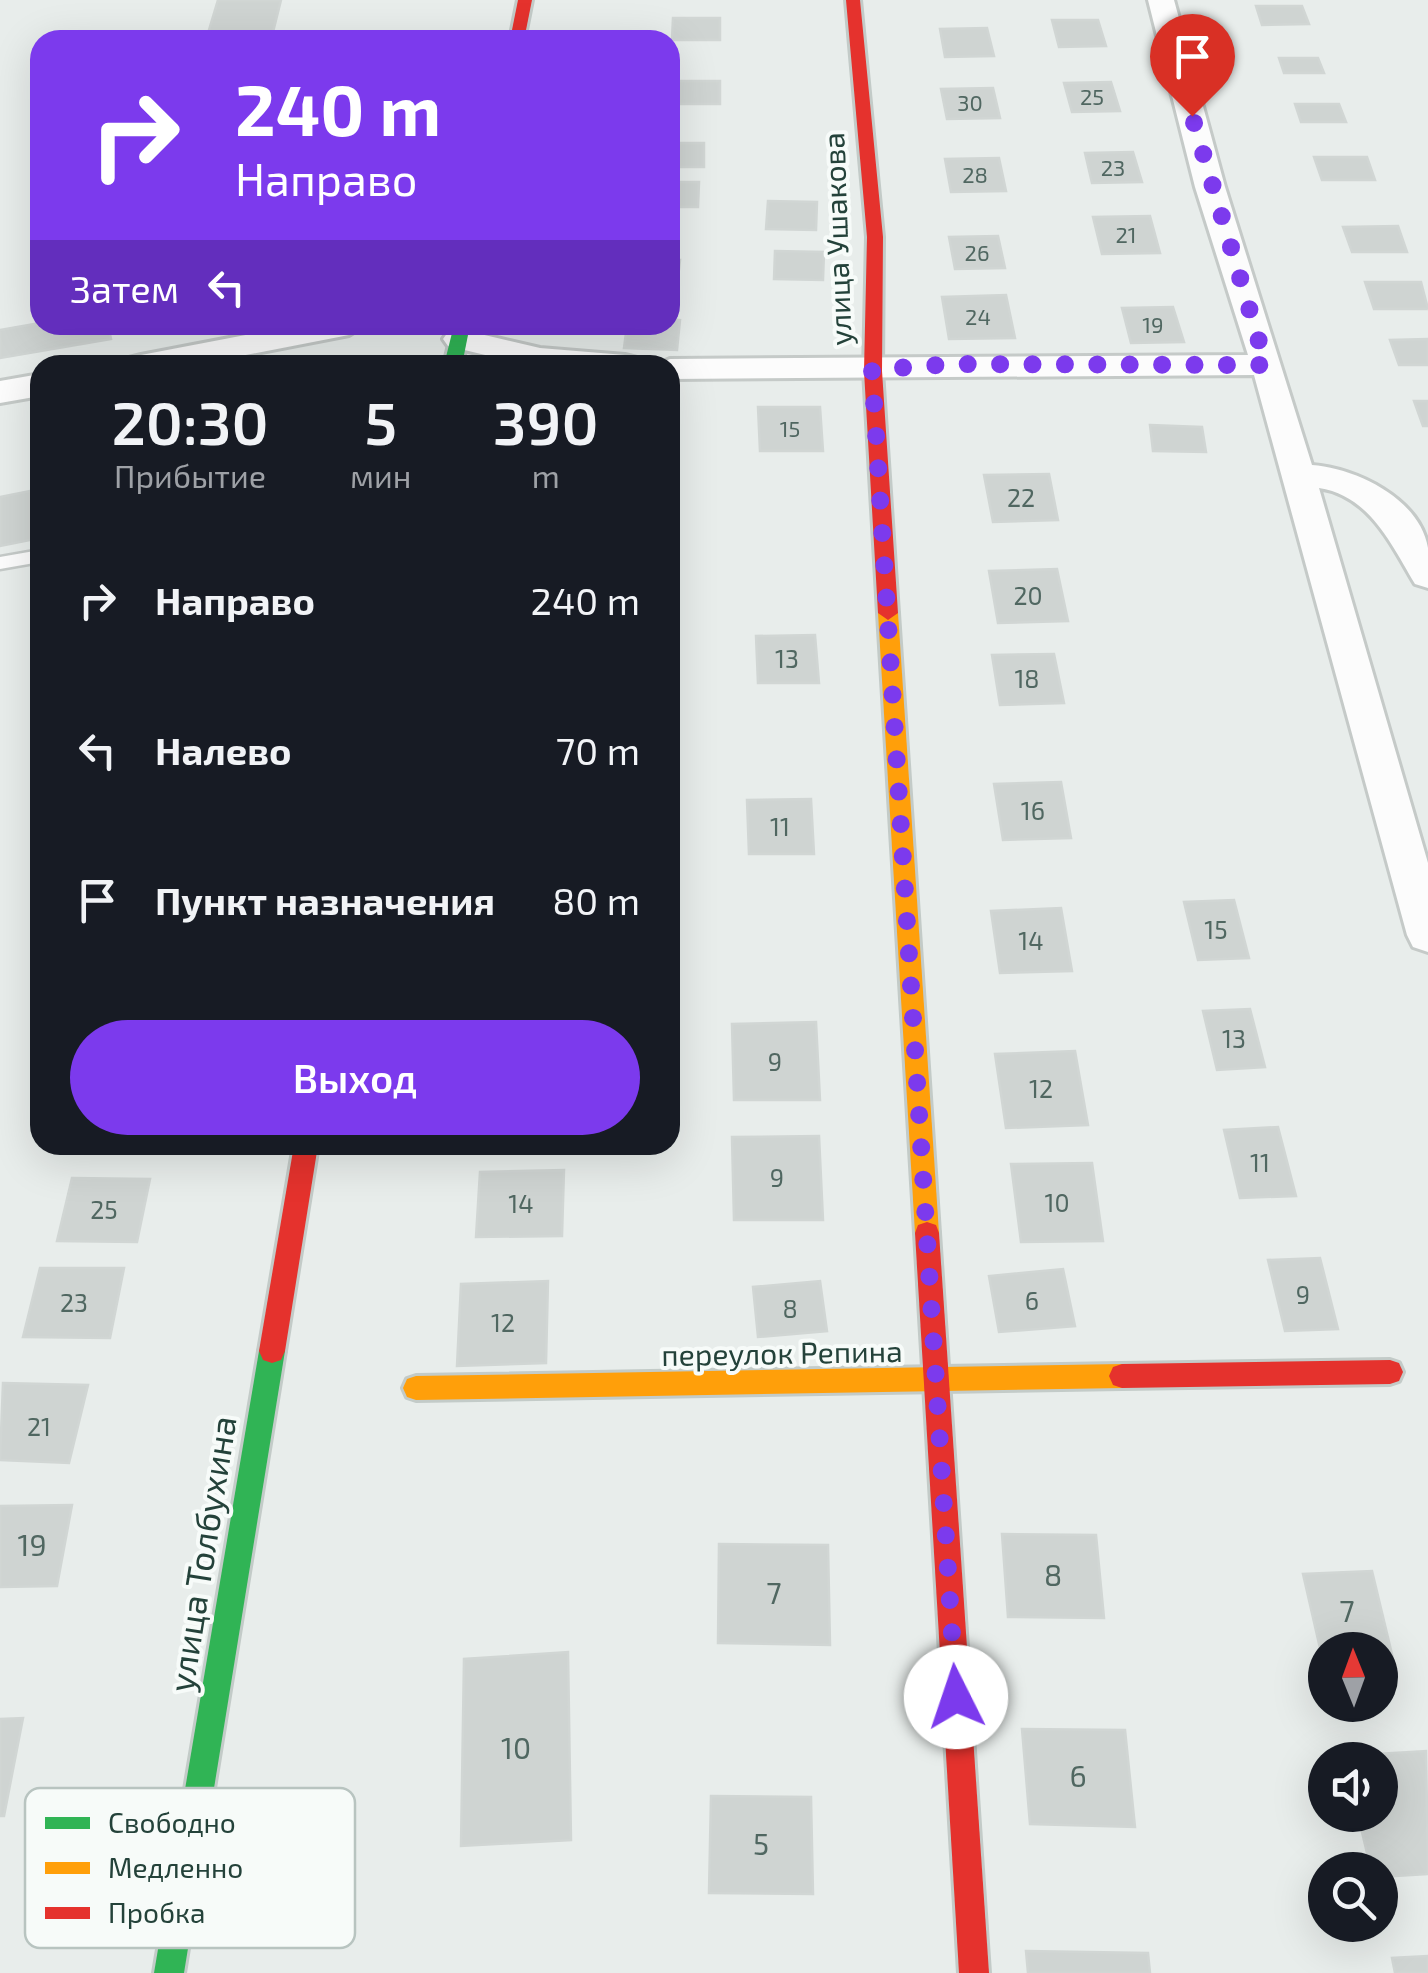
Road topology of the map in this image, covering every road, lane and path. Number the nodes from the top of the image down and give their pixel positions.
1 (525, 0) edge
2 (853, 0) edge
3 (1161, 0) edge
4 (519, 30) edge
5 (297, 335) edge
6 (458, 343) edge
7 (193, 355) edge
8 (524, 355) edge
9 (1266, 365) junction
10 (680, 369) edge
11 (872, 370) junction
12 (30, 386) edge
13 (0, 392) edge
14 (1296, 476) junction
15 (30, 558) edge
16 (0, 563) edge
17 (1428, 575) edge
18 (1428, 935) edge
19 (304, 1155) edge
20 (1390, 1372) dead end
21 (934, 1382) junction
22 (416, 1388) dead end
23 (200, 1788) edge
24 (173, 1948) edge
25 (169, 1973) edge
26 (974, 1973) edge

1 - 4 street
2 - 11 street, улица Ушакова
3 - 9 street
5 - 7 street
6 - 8 street
9 - 11 street
9 - 14 street
10 - 11 street
11 - 21 street, улица Ушакова
12 - 13 street
14 - 17 street
14 - 18 street
15 - 16 lane
19 - 23 street, улица Толбухина
20 - 21 street, переулок Репина
21 - 22 street, переулок Репина
21 - 26 street, улица Ушакова
24 - 25 street, улица Толбухина

